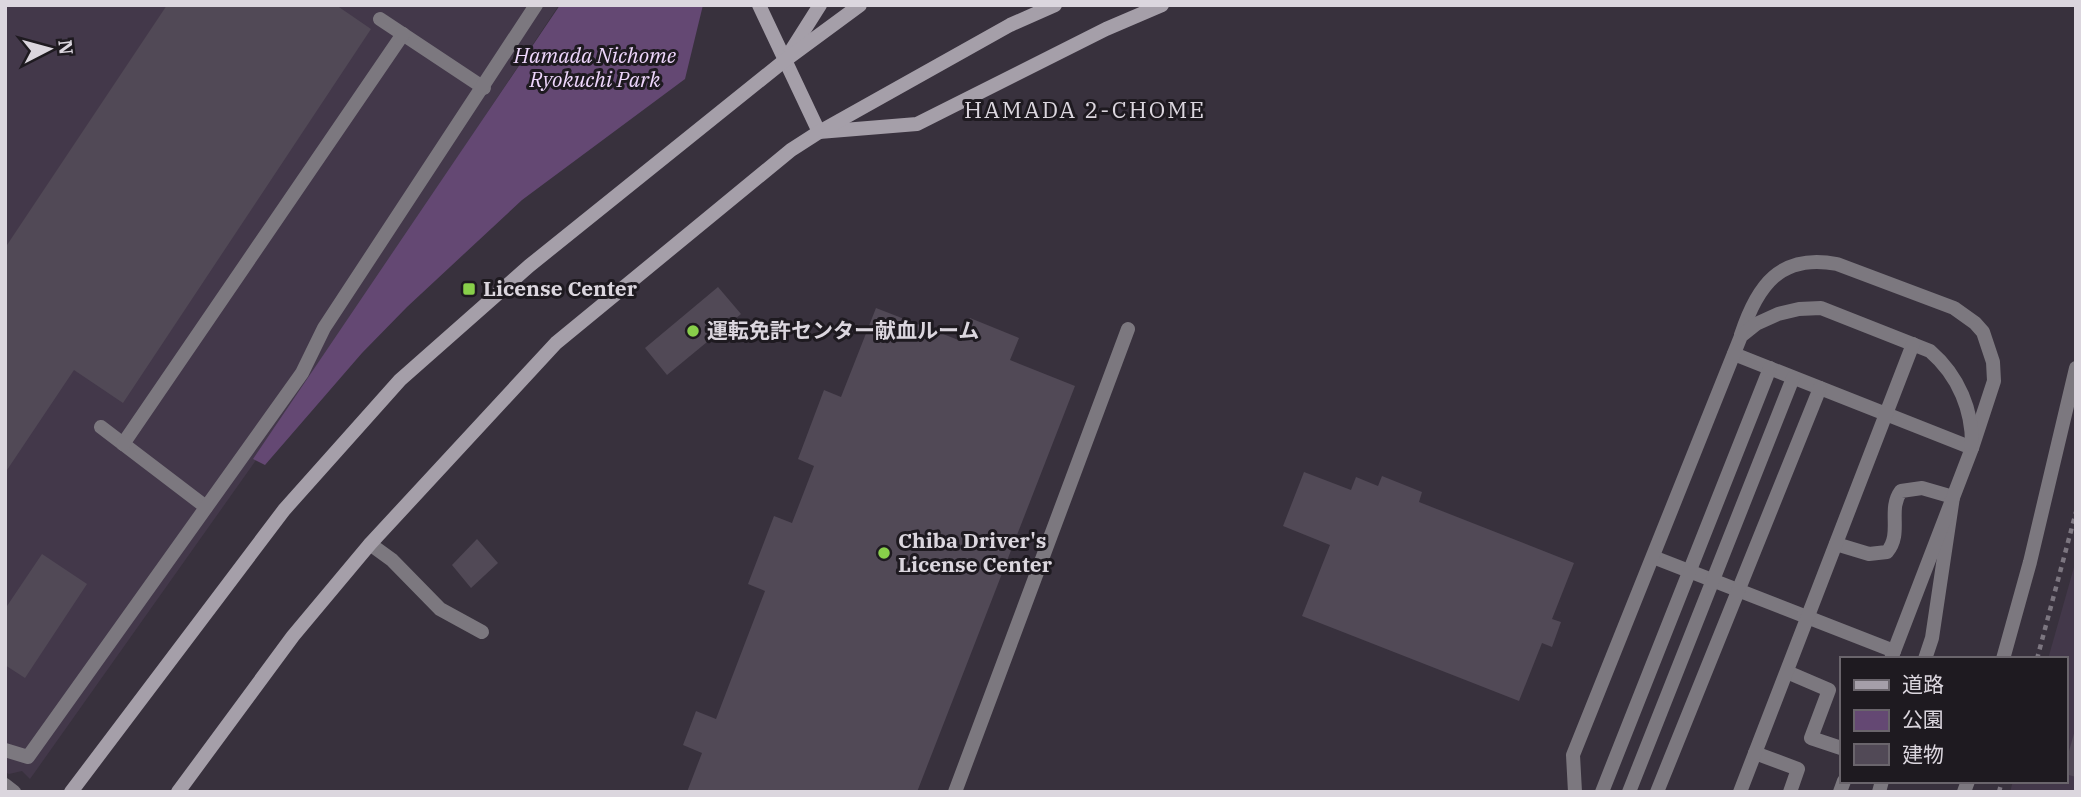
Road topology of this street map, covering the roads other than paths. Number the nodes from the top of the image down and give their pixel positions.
1 (536, 5) edge
2 (759, 5) edge
3 (820, 5) edge
4 (860, 5) edge
5 (1055, 5) edge
6 (1163, 5) edge
7 (380, 19) dead end
8 (403, 34) junction
9 (784, 61) junction
10 (484, 88) junction
11 (819, 132) junction
12 (1128, 329) dead end
13 (1741, 337) junction
14 (1913, 344) junction
15 (1734, 354) junction
16 (1770, 368) junction
17 (2076, 368) edge
18 (1793, 378) junction
19 (1820, 388) junction
20 (1886, 414) junction
21 (101, 427) dead end
22 (123, 444) junction
23 (1972, 448) junction
24 (1953, 497) junction
25 (206, 508) junction
26 (370, 544) junction
27 (1836, 544) junction
28 (1653, 557) junction
29 (1690, 571) junction
30 (1713, 580) junction
31 (1738, 590) junction
32 (1808, 617) junction
33 (482, 632) dead end
34 (1893, 655) edge
35 (1926, 657) edge
36 (2004, 657) edge
37 (1787, 672) junction
38 (1840, 748) edge
39 (5, 750) edge
40 (1755, 753) junction
41 (5, 785) edge
42 (14, 792) edge
43 (71, 792) edge
44 (178, 792) edge
45 (955, 792) edge
46 (1575, 792) edge
47 (1602, 792) edge
48 (1629, 792) edge
49 (1657, 792) edge
50 (1740, 792) edge
51 (1790, 792) edge

1 - 10 street
2 - 9 street
3 - 9 street
4 - 9 street
5 - 11 street
6 - 11 street
7 - 8 street
8 - 10 street
8 - 22 street
9 - 11 street
9 - 43 street
10 - 25 street
11 - 26 street
12 - 45 street
13 - 14 street
13 - 15 street
13 - 23 street
14 - 20 street
14 - 23 street
15 - 16 street
15 - 28 street
16 - 18 street
16 - 29 street
17 - 36 street
18 - 19 street
18 - 30 street
19 - 20 street
19 - 31 street
20 - 23 street
20 - 27 street
21 - 22 street
22 - 25 street
23 - 24 street
24 - 27 street
24 - 34 street
24 - 35 street
25 - 39 street
26 - 33 street
26 - 44 street
27 - 32 street
28 - 29 street
28 - 46 street
29 - 30 street
29 - 47 street
30 - 31 street
30 - 48 street
31 - 32 street
31 - 49 street
32 - 34 street
32 - 37 street
37 - 38 street
37 - 40 street
40 - 50 street
40 - 51 street
41 - 42 street

